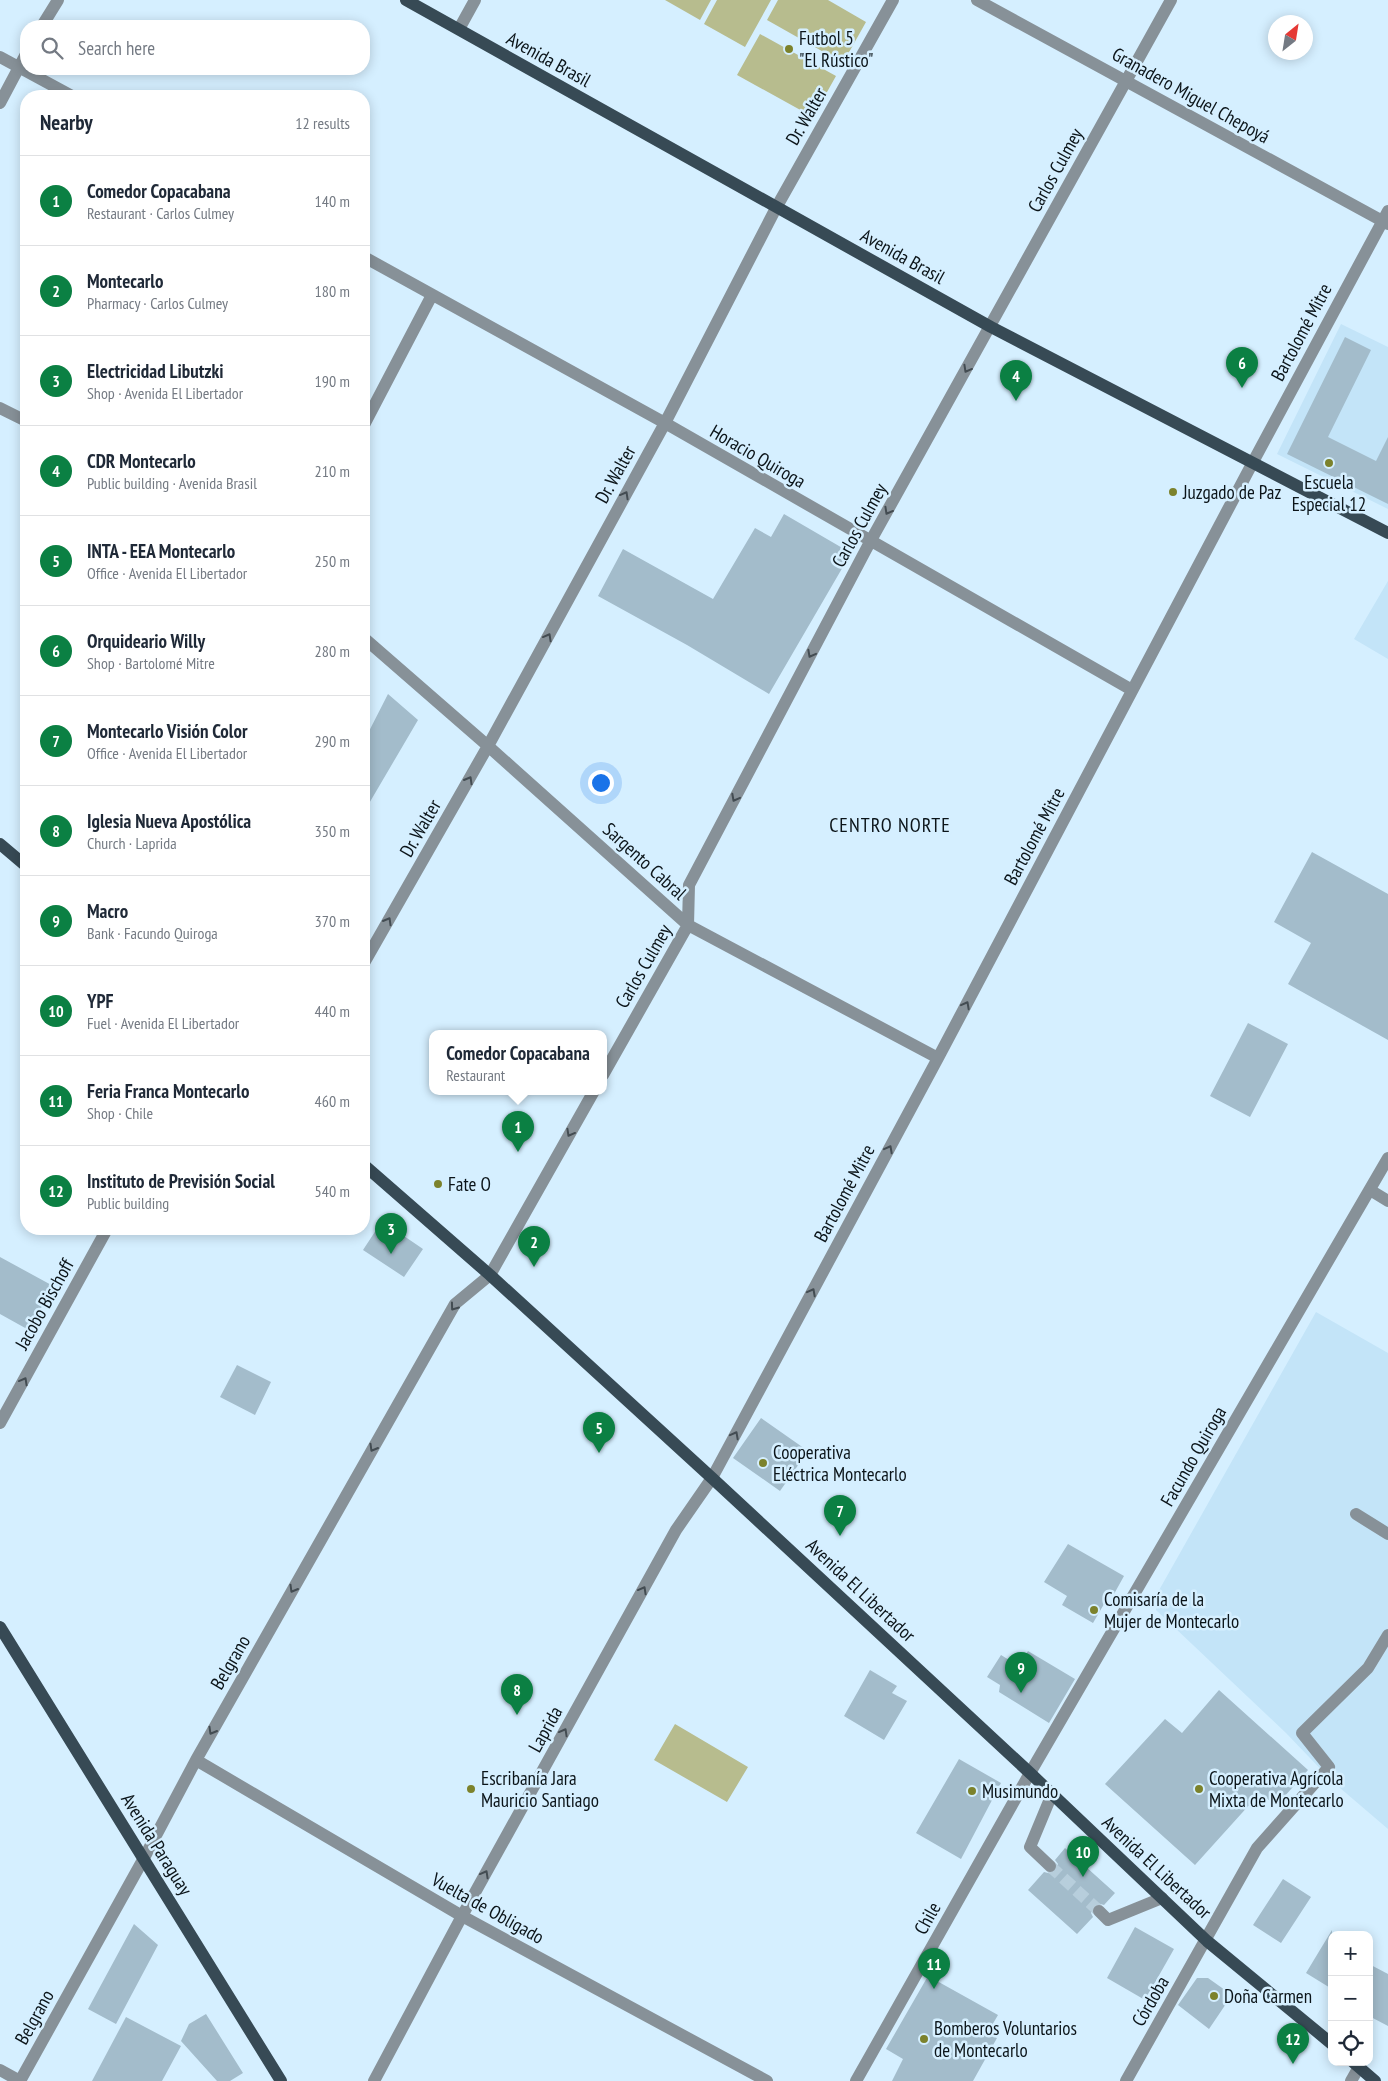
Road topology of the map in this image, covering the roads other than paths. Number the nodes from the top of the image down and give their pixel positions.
1 (58, 0) edge
2 (406, 0) edge
3 (475, 0) edge
4 (893, 0) edge
5 (977, 0) edge
6 (1171, 0) edge
7 (46, 20) edge
8 (459, 29) junction
9 (0, 57) edge
10 (19, 67) joint
11 (34, 75) edge
12 (1126, 81) junction
13 (61, 90) edge
14 (0, 103) edge
15 (776, 208) junction
16 (1386, 219) edge
17 (370, 260) edge
18 (432, 295) junction
19 (991, 327) junction
20 (0, 408) edge
21 (370, 414) edge
22 (20, 418) edge
23 (665, 423) junction
24 (1253, 462) junction
25 (1388, 533) edge
26 (870, 542) junction
27 (370, 643) edge
28 (1132, 690) junction
29 (488, 746) junction
30 (0, 844) edge
31 (20, 861) edge
32 (688, 925) junction
33 (370, 952) edge
34 (938, 1058) junction
35 (607, 1068) edge
36 (592, 1095) edge
37 (1388, 1158) edge
38 (370, 1170) edge
39 (1370, 1190) junction
40 (1388, 1201) edge
41 (104, 1235) edge
42 (490, 1276) junction
43 (0, 1424) edge
44 (712, 1478) junction
45 (1356, 1514) dead end
46 (1388, 1534) edge
47 (0, 1628) edge
48 (1388, 1635) edge
49 (196, 1760) junction
50 (1030, 1773) junction
51 (1052, 1794) junction
52 (144, 1858) junction
53 (1050, 1866) tunnel mouth
54 (1162, 1898) junction
55 (1099, 1910) tunnel mouth
56 (462, 1916) junction
57 (1207, 1941) junction
58 (1328, 2041) edge
59 (1355, 2066) edge
60 (1358, 2066) edge
61 (0, 2070) edge
62 (20, 2081) edge
63 (281, 2081) edge
64 (374, 2081) edge
65 (767, 2081) edge
66 (856, 2081) edge
67 (1126, 2081) edge
68 (1350, 2081) edge
69 (1376, 2081) edge

1 - 7 street
2 - 8 main road, Avenida Brasil
3 - 8 street
4 - 15 street, Dr. Walter
5 - 12 street, Granadero Miguel Chepoyá
6 - 12 street, Carlos Culmey
8 - 15 main road, Avenida Brasil
9 - 10 street
10 - 14 street
11 - 13 street
12 - 16 street, Granadero Miguel Chepoyá
12 - 19 street, Carlos Culmey
15 - 19 main road, Avenida Brasil
15 - 23 street, Dr. Walter
16 - 24 street, Bartolomé Mitre
17 - 18 street, Horacio Quiroga
18 - 21 street
18 - 23 street, Horacio Quiroga
19 - 24 main road, Avenida Brasil
19 -> 26 street, Carlos Culmey
20 - 22 street
23 - 26 street, Horacio Quiroga
29 -> 23 street, Dr. Walter
24 - 25 main road, Avenida Brasil
24 - 28 street, Bartolomé Mitre
26 - 28 street, Horacio Quiroga
26 -> 32 street, Carlos Culmey
27 - 29 street, Sargento Cabral
34 -> 28 street, Bartolomé Mitre
29 - 32 street, Sargento Cabral
33 -> 29 street, Dr. Walter
30 - 31 main road
32 - 34 street, Sargento Cabral
32 - 35 street, Carlos Culmey
44 -> 34 street, Bartolomé Mitre
36 -> 42 street
37 - 39 street, Facundo Quiroga
38 - 42 main road, Avenida El Libertador
39 - 40 street
39 - 50 street, Facundo Quiroga
43 -> 41 street, Jacobo Bischoff
42 - 44 main road, Avenida El Libertador
42 -> 49 street, Belgrano
44 - 50 main road, Avenida El Libertador
56 -> 44 street, Laprida
45 - 46 street
47 - 52 main road, Avenida Paraguay
48 - 57 street, Córdoba
49 - 52 street, Belgrano
49 - 56 street, Vuelta de Obligado
50 - 51 main road, Avenida El Libertador
50 - 66 street, Chile
51 - 53 street
51 - 54 main road, Avenida El Libertador
52 - 62 street, Belgrano
52 - 63 main road, Avenida Paraguay
54 - 55 street
54 - 57 main road, Avenida El Libertador
56 - 64 street, Laprida
56 - 65 street, Vuelta de Obligado
57 - 58 main road, Avenida El Libertador
57 - 67 street, Córdoba
59 - 68 street
60 - 69 main road
61 - 62 street

